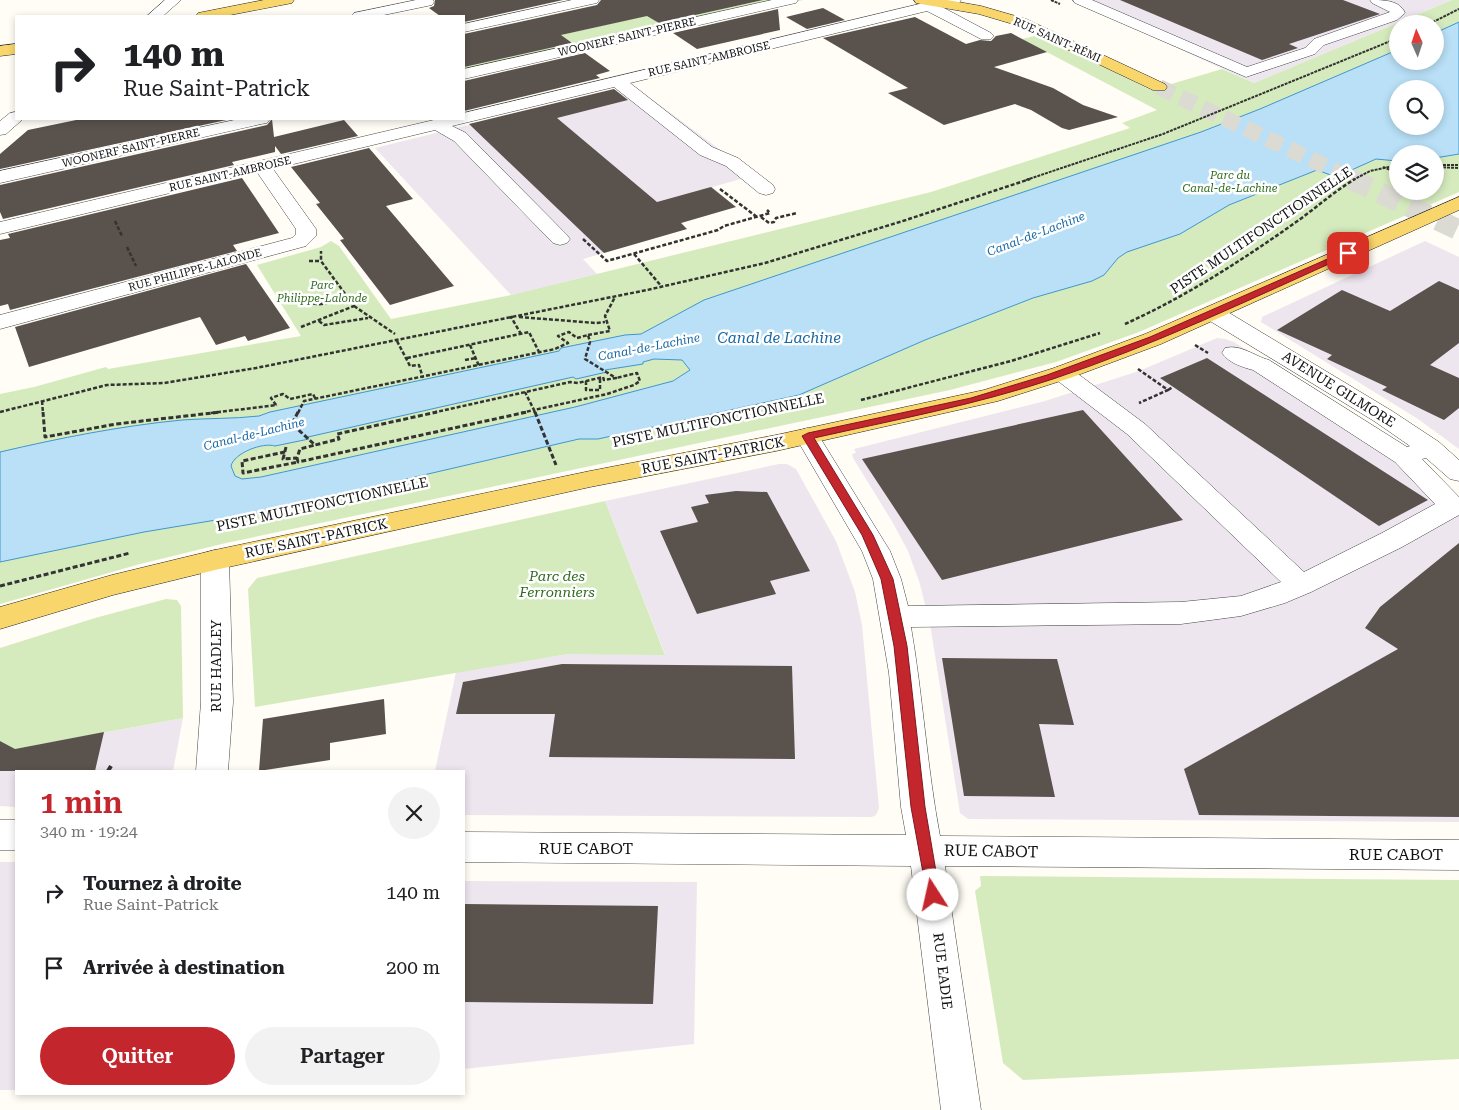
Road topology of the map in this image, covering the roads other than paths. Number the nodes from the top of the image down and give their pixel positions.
1 (174, 0) edge
2 (287, 0) edge
3 (592, 0) edge
4 (735, 0) edge
5 (791, 0) edge
6 (995, 0) edge
7 (1080, 0) edge
8 (1377, 0) edge
9 (936, 2) edge
10 (433, 3) edge
11 (753, 4) edge
12 (155, 15) edge
13 (208, 15) edge
14 (366, 15) edge
15 (653, 18) junction
16 (692, 22) junction
17 (623, 25) junction
18 (465, 27) edge
19 (986, 36) dead end
20 (612, 40) junction
21 (15, 48) edge
22 (0, 51) edge
23 (494, 54) junction
24 (536, 57) junction
25 (465, 61) edge
26 (465, 74) edge
27 (617, 81) junction
28 (0, 115) edge
29 (15, 116) edge
30 (15, 117) edge
31 (465, 117) edge
32 (199, 120) edge
33 (257, 120) edge
34 (454, 120) edge
35 (438, 124) junction
36 (0, 130) edge
37 (172, 139) junction
38 (99, 143) junction
39 (135, 147) junction
40 (262, 166) junction
41 (4, 172) edge
42 (766, 189) dead end
43 (1459, 203) edge
44 (0, 228) edge
45 (560, 239) dead end
46 (1213, 313) junction
47 (0, 322) edge
48 (1233, 353) dead end
49 (1282, 354) junction
50 (1261, 365) junction
51 (1062, 373) junction
52 (808, 436) junction
53 (1430, 448) junction
54 (1404, 456) junction
55 (1459, 473) edge
56 (1456, 506) edge
57 (215, 560) junction
58 (1301, 585) junction
59 (896, 617) junction
60 (0, 618) edge
61 (212, 770) edge
62 (0, 835) edge
63 (15, 835) edge
64 (465, 847) edge
65 (925, 851) junction
66 (1459, 855) edge
67 (960, 1110) edge

1 - 12 street
2 - 13 main road
3 - 18 street
4 - 15 street, WOONERF SAINT-PIERRE
5 - 11 street, WOONERF SAINT-PIERRE
6 - 9 main road, RUE SAINT-RÉMI
7 - 8 street
9 - 19 street
9 - 27 street, RUE SAINT-AMBROISE
10 - 14 street
11 - 16 street, WOONERF SAINT-PIERRE
15 - 16 street
15 - 17 street, WOONERF SAINT-PIERRE
16 - 20 street, WOONERF SAINT-PIERRE
17 - 20 street
17 - 23 street, WOONERF SAINT-PIERRE
20 - 24 street, WOONERF SAINT-PIERRE
21 - 22 main road
23 - 24 street
23 - 25 street, WOONERF SAINT-PIERRE
24 - 26 street, WOONERF SAINT-PIERRE
27 - 31 street, RUE SAINT-AMBROISE
27 - 42 street
28 - 29 street
30 - 36 street
32 - 37 street
32 - 38 street, WOONERF SAINT-PIERRE
33 - 37 street, WOONERF SAINT-PIERRE
34 - 35 street, RUE SAINT-AMBROISE
35 - 40 street, RUE SAINT-AMBROISE
35 - 45 street
37 - 39 street, WOONERF SAINT-PIERRE
38 - 39 street
38 - 41 street, WOONERF SAINT-PIERRE
39 - 41 street, WOONERF SAINT-PIERRE
40 - 44 street, RUE SAINT-AMBROISE
40 - 47 street, RUE PHILIPPE-LALONDE
43 - 46 main road, RUE SAINT-PATRICK
46 - 49 street, AVENUE GILMORE
46 - 51 main road, RUE SAINT-PATRICK
48 - 50 street
49 - 50 street
49 - 53 street, AVENUE GILMORE
50 - 54 street
51 - 52 main road, RUE SAINT-PATRICK
51 - 58 street
52 - 57 main road, RUE SAINT-PATRICK
52 - 59 street, RUE EADIE
53 - 54 street
53 - 55 street, AVENUE GILMORE
54 - 56 street
56 - 58 street
57 - 60 main road, RUE SAINT-PATRICK
57 - 61 street, RUE HADLEY
58 - 59 street
59 - 65 street, RUE EADIE
62 - 63 street
64 - 65 street, RUE CABOT
65 - 66 street, RUE CABOT
65 - 67 street, RUE EADIE

